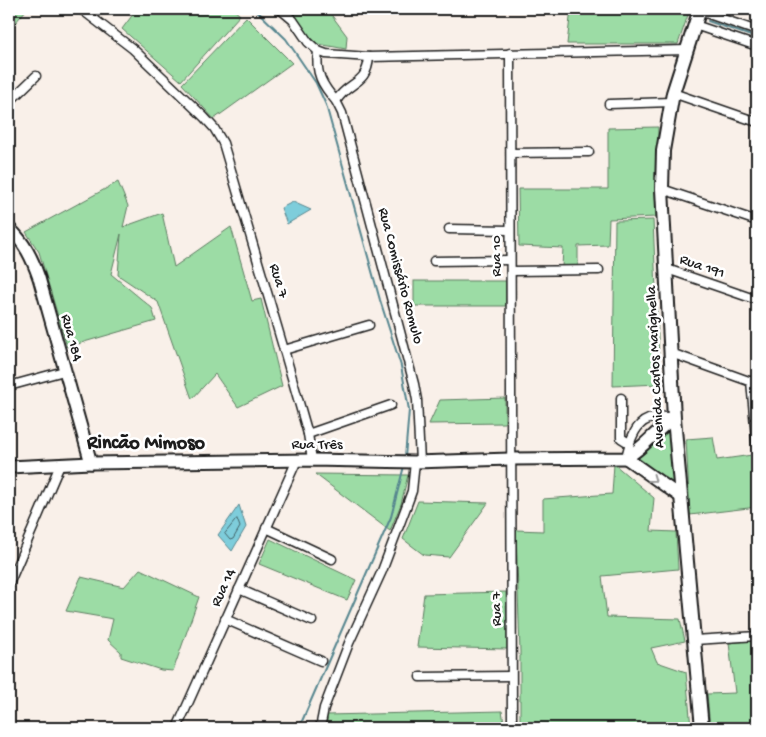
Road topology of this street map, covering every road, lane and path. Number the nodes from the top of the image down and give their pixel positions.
1 (81, 9) edge
2 (280, 9) edge
3 (700, 10) edge
4 (695, 25) junction
5 (757, 30) edge
6 (757, 46) edge
7 (688, 50) junction
8 (318, 51) junction
9 (510, 53) junction
10 (369, 56) junction
11 (36, 76) dead end
12 (672, 98) junction
13 (336, 100) junction
14 (9, 102) edge
15 (609, 104) dead end
16 (757, 122) edge
17 (589, 152) dead end
18 (511, 153) junction
19 (662, 189) junction
20 (757, 221) edge
21 (9, 228) edge
22 (449, 229) dead end
23 (510, 230) junction
24 (510, 260) junction
25 (434, 262) dead end
26 (667, 269) junction
27 (598, 270) dead end
28 (511, 271) junction
29 (757, 300) edge
30 (369, 325) dead end
31 (284, 350) junction
32 (671, 353) junction
33 (64, 371) junction
34 (754, 382) edge
35 (9, 386) edge
36 (621, 398) dead end
37 (391, 405) dead end
38 (674, 418) junction
39 (308, 434) junction
40 (629, 443) junction
41 (757, 449) edge
42 (626, 458) junction
43 (510, 459) junction
44 (297, 460) junction
45 (312, 460) junction
46 (417, 462) junction
47 (91, 463) junction
48 (60, 466) junction
49 (9, 467) edge
50 (681, 497) junction
51 (266, 528) junction
52 (332, 559) dead end
53 (9, 584) edge
54 (239, 589) junction
55 (225, 619) junction
56 (312, 621) dead end
57 (757, 636) edge
58 (695, 640) junction
59 (321, 661) dead end
60 (512, 676) junction
61 (420, 677) dead end
62 (176, 728) edge
63 (320, 728) edge
64 (512, 728) edge
65 (702, 728) edge

1 - 31 street, Rua 7
2 - 8 street
3 - 4 main road, Avenida Carlos Marighella
3 - 5 street
4 - 6 street
4 - 7 main road, Avenida Carlos Marighella
7 - 9 street
7 - 12 main road, Avenida Carlos Marighella
8 - 10 street
8 - 13 street, Rua Comissário Romulo
9 - 10 street
9 - 18 street, Rua 10
10 - 13 street
11 - 14 street
12 - 15 street
12 - 16 street
12 - 19 main road, Avenida Carlos Marighella
13 - 46 street, Rua Comissário Romulo
17 - 18 street
18 - 23 street, Rua 10
19 - 20 street
19 - 26 main road, Avenida Carlos Marighella
21 - 33 main road, Rua 184
22 - 23 street
23 - 24 street, Rua 10
24 - 25 street
24 - 28 street, Rua 10
26 - 29 street, Rua 191
26 - 32 main road, Avenida Carlos Marighella
27 - 28 street
28 - 43 street, Rua 10
30 - 31 street
31 - 39 street, Rua 7
32 - 34 street
32 - 38 main road, Avenida Carlos Marighella
33 - 35 street
33 - 47 main road, Rua 184
34 - 41 street
36 - 40 street
37 - 39 street
38 - 40 street
38 - 42 main road
38 - 50 main road, Avenida Carlos Marighella
39 - 45 street, Rua 7
40 - 42 street
42 - 43 main road, Rua Três
42 -> 50 main road
43 - 46 main road, Rua Três
43 - 60 street, Rua 7
44 - 45 main road, Rua Três
44 - 47 main road, Rua Três
44 - 51 street, Rua 14
45 - 46 main road, Rua Três
46 - 63 street, Rua Comissário Romulo
47 - 48 main road, Rua Três
48 - 49 main road, Rua Três
48 - 53 street
50 - 58 main road, Avenida Carlos Marighella
51 - 52 street
51 - 54 street, Rua 14
54 - 55 street, Rua 14
54 - 56 street
55 - 59 street
55 - 62 street, Rua 14
57 - 58 street
58 - 65 main road, Avenida Carlos Marighella
60 - 61 street
60 - 64 street, Rua 7

